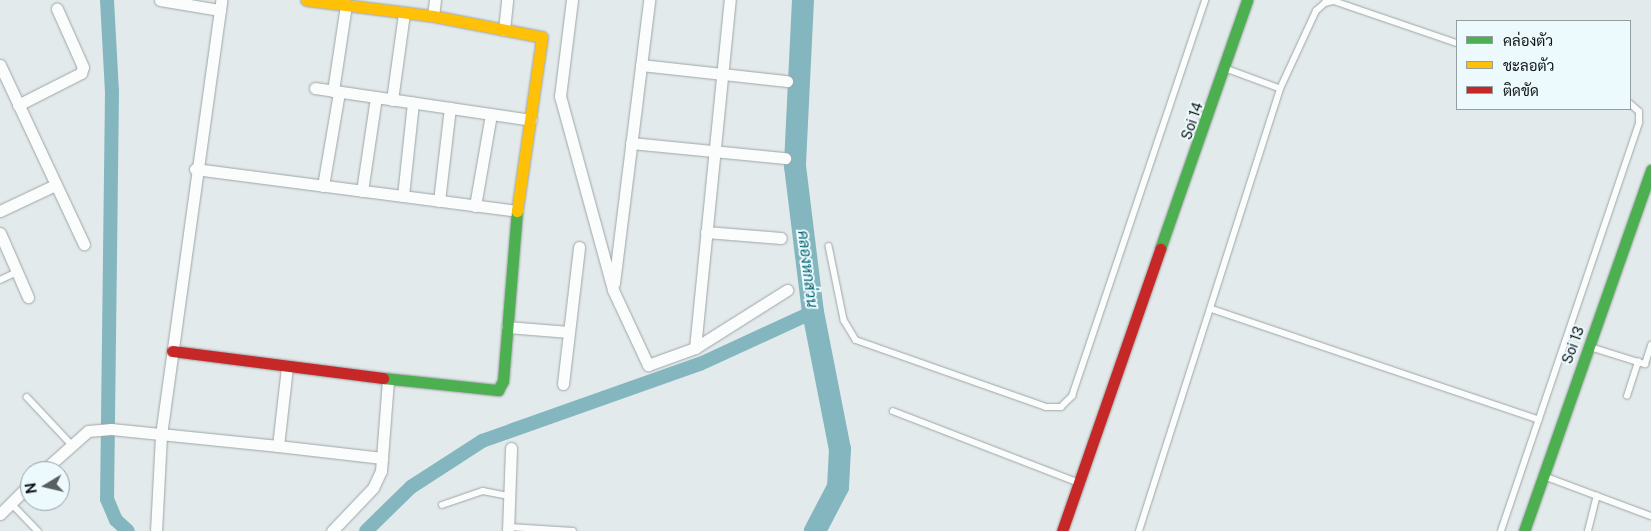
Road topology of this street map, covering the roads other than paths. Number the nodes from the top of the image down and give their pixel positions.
1 (160, 0) edge
2 (306, 0) edge
3 (435, 0) edge
4 (507, 0) edge
5 (572, 0) edge
6 (649, 0) edge
7 (730, 0) edge
8 (1205, 0) edge
9 (1248, 0) edge
10 (340, 3) edge
11 (220, 5) edge
12 (57, 9) dead end
13 (404, 12) junction
14 (432, 16) junction
15 (504, 30) junction
16 (1456, 43) edge
17 (0, 65) edge
18 (641, 66) junction
19 (1226, 69) junction
20 (722, 74) junction
21 (788, 81) dead end
22 (314, 88) dead end
23 (1280, 89) junction
24 (336, 91) junction
25 (376, 97) junction
26 (392, 100) junction
27 (413, 103) junction
28 (18, 105) junction
29 (1631, 105) edge
30 (450, 108) junction
31 (491, 114) junction
32 (531, 120) junction
33 (631, 143) junction
34 (714, 151) junction
35 (785, 158) dead end
36 (195, 170) junction
37 (1651, 170) edge
38 (55, 186) junction
39 (323, 186) junction
40 (362, 191) junction
41 (403, 196) junction
42 (439, 201) junction
43 (475, 206) junction
44 (0, 210) edge
45 (517, 211) junction
46 (706, 232) junction
47 (0, 233) edge
48 (781, 238) dead end
49 (84, 244) dead end
50 (829, 246) dead end
51 (579, 247) dead end
52 (17, 272) junction
53 (0, 280) edge
54 (613, 290) junction
55 (787, 290) dead end
56 (28, 297) dead end
57 (1212, 309) junction
58 (507, 327) junction
59 (569, 332) junction
60 (1651, 345) edge
61 (1588, 346) junction
62 (695, 348) junction
63 (172, 351) junction
64 (1638, 362) junction
65 (1648, 365) edge
66 (287, 367) junction
67 (388, 380) junction
68 (563, 384) dead end
69 (1627, 396) dead end
70 (26, 397) dead end
71 (893, 411) dead end
72 (1539, 420) junction
73 (161, 435) junction
74 (72, 446) junction
75 (278, 446) junction
76 (511, 448) dead end
77 (382, 458) junction
78 (55, 461) edge
79 (1542, 475) junction
80 (1079, 483) junction
81 (20, 492) edge
82 (508, 496) junction
83 (1597, 496) junction
84 (5, 505) edge
85 (442, 505) dead end
86 (1651, 516) edge
87 (508, 529) edge
88 (38, 531) edge
89 (156, 531) edge
90 (332, 531) edge
91 (573, 531) edge
92 (1062, 531) edge
93 (1139, 531) edge
94 (1501, 531) edge
95 (1524, 531) edge
96 (1588, 531) edge

1 - 11 street
2 - 10 street
3 - 14 street
4 - 15 street
5 - 54 street
6 - 18 street
7 - 20 street
8 - 50 lane
9 - 19 street, Soi 14
10 - 13 street
10 - 24 street
11 - 36 street
12 - 28 street
13 - 14 street
13 - 26 street
14 - 15 street
15 - 32 street
16 - 23 lane
17 - 28 street
18 - 20 street
18 - 33 street
19 - 23 lane
19 - 80 street, Soi 14
20 - 21 street
20 - 34 street
22 - 24 street
23 - 57 lane
24 - 25 street
24 - 39 street
25 - 26 street
25 - 40 street
26 - 27 street
27 - 30 street
27 - 41 street
28 - 38 street
29 - 72 lane
30 - 31 street
30 - 42 street
31 - 32 street
31 - 43 street
32 - 45 street
33 - 34 street
33 - 54 street
34 - 35 street
34 - 46 street
36 - 39 street
36 - 63 street
37 - 61 street, Soi 13
38 - 44 street
38 - 49 street
39 - 40 street
40 - 41 street
41 - 42 street
42 - 43 street
43 - 45 street
45 - 58 street
46 - 48 street
46 - 62 street
47 - 52 street
51 - 59 street
52 - 53 lane
52 - 56 street
54 - 62 street
55 - 62 street
57 - 72 lane
57 - 93 lane
58 - 59 street
58 - 67 street
59 - 68 street
60 - 65 lane
61 - 64 lane
61 - 79 street, Soi 13
63 - 66 street
63 - 73 street
64 - 65 lane
64 - 69 lane
66 - 67 street
66 - 75 street
67 - 77 street
70 - 74 lane
71 - 80 lane
72 - 94 lane
73 - 74 street
73 - 75 street
73 - 89 street
74 - 78 street
75 - 77 street
76 - 82 street
77 - 90 street
79 - 83 lane
79 - 95 street, Soi 13
80 - 92 street, Soi 14
81 - 84 street
82 - 85 lane
82 - 87 street
83 - 86 lane
83 - 96 lane
84 - 88 lane
87 - 91 lane

